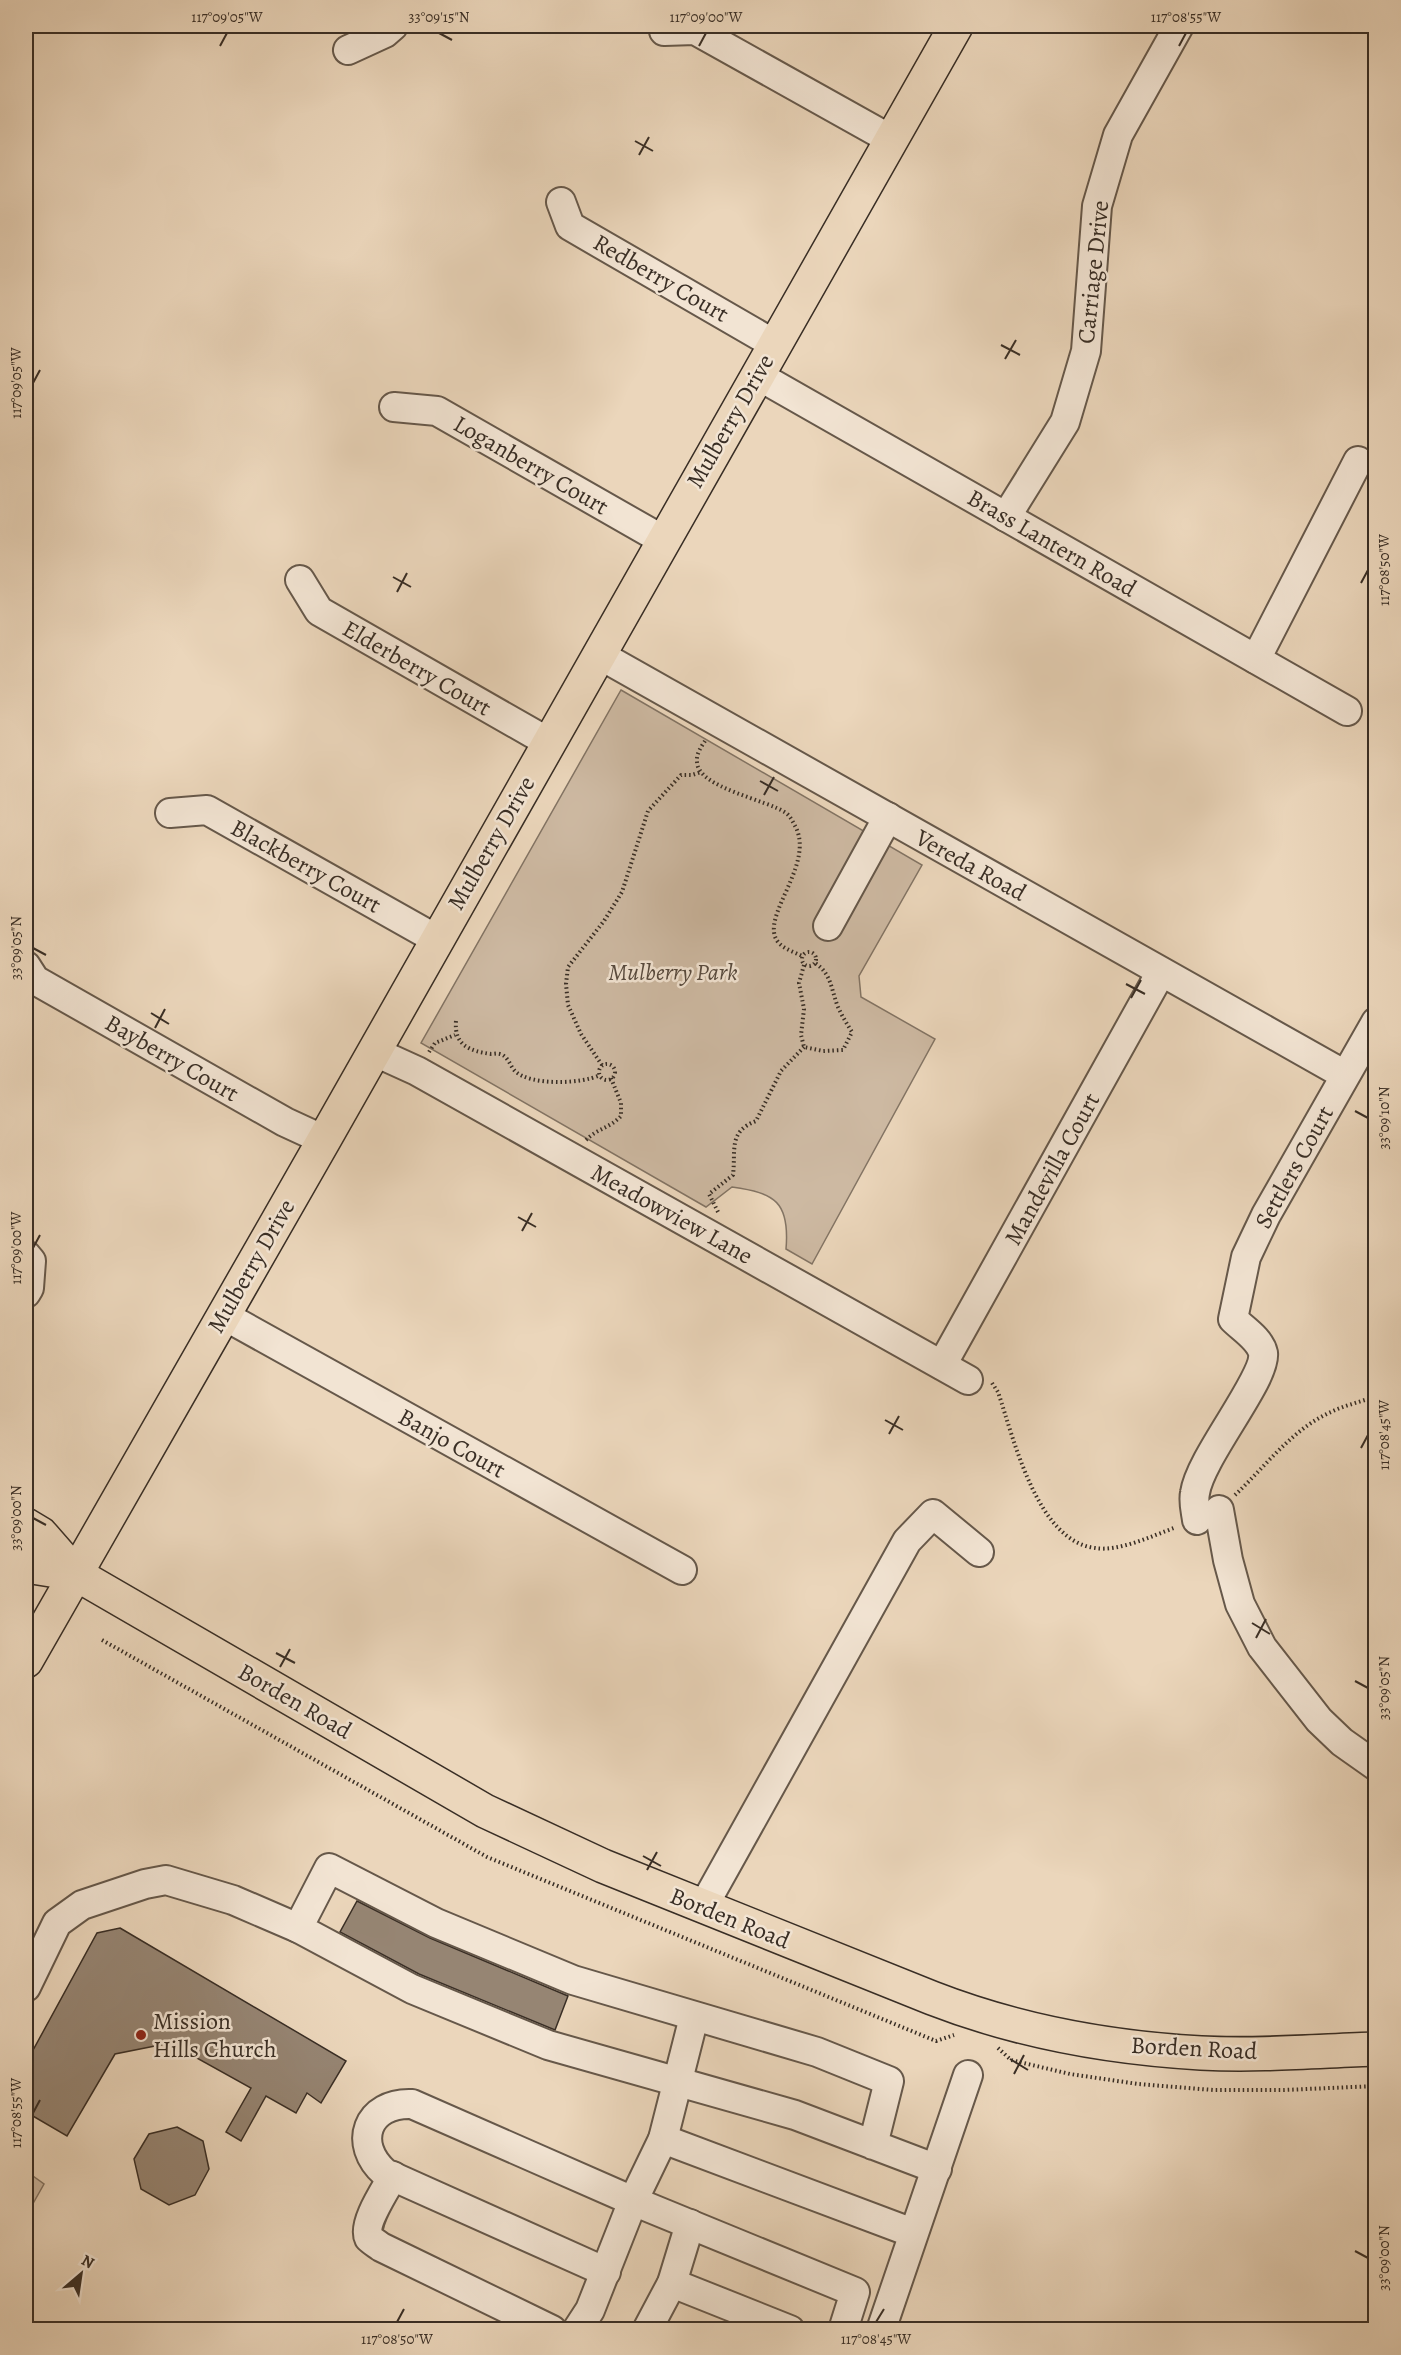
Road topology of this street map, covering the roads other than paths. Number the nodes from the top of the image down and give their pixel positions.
1 (393, 26) edge
2 (956, 26) edge
3 (1179, 26) edge
4 (664, 31) dead end
5 (348, 50) dead end
6 (891, 139) junction
7 (561, 202) dead end
8 (774, 344) junction
9 (757, 375) junction
10 (394, 406) dead end
11 (1358, 461) dead end
12 (1006, 517) junction
13 (663, 540) junction
14 (300, 579) dead end
15 (598, 654) junction
16 (1256, 659) junction
17 (1347, 711) dead end
18 (548, 742) junction
19 (171, 813) dead end
20 (888, 818) junction
21 (828, 926) dead end
22 (436, 939) junction
23 (26, 966) edge
24 (1161, 972) junction
25 (1376, 1022) edge
26 (373, 1051) junction
27 (1345, 1076) junction
28 (324, 1140) junction
29 (26, 1255) edge
30 (26, 1293) edge
31 (223, 1315) junction
32 (942, 1365) junction
33 (978, 1377) road end
34 (26, 1525) edge
35 (979, 1552) dead end
36 (26, 1566) edge
37 (681, 1570) dead end
38 (76, 1574) junction
39 (26, 1661) edge
40 (1376, 1766) edge
41 (703, 1907) junction
42 (298, 1928) junction
43 (26, 1987) edge
44 (694, 2017) junction
45 (1376, 2049) edge
46 (968, 2075) dead end
47 (677, 2083) junction
48 (663, 2139) junction
49 (873, 2145) junction
50 (937, 2169) junction
51 (393, 2176) junction
52 (633, 2201) junction
53 (690, 2224) junction
54 (914, 2233) junction
55 (606, 2272) junction
56 (672, 2283) junction
57 (552, 2330) edge
58 (577, 2330) edge
59 (648, 2330) edge
60 (790, 2330) edge
61 (843, 2330) edge
62 (881, 2330) edge

1 - 5 street
2 - 6 main road, Mulberry Drive
3 - 12 street, Carriage Drive
4 - 6 street
6 - 8 main road, Mulberry Drive
7 - 8 street, Redberry Court
8 - 9 main road, Mulberry Drive
9 - 12 street, Brass Lantern Road
9 - 13 main road, Mulberry Drive
10 - 13 street, Loganberry Court
11 - 16 street
12 - 16 street, Brass Lantern Road
13 - 15 main road, Mulberry Drive
14 - 18 street, Elderberry Court
15 - 18 main road, Mulberry Drive
15 - 20 street, Vereda Road
16 - 17 street, Brass Lantern Road
18 - 22 main road, Mulberry Drive
19 - 22 street, Blackberry Court
20 - 21 street
20 - 24 street, Vereda Road
22 - 26 main road, Mulberry Drive
23 - 28 street, Bayberry Court
24 - 27 street, Vereda Road
24 - 32 street, Mandevilla Court
25 - 27 street, Settlers Court
26 - 28 main road, Mulberry Drive
26 - 32 street, Meadowview Lane
27 - 40 street, Settlers Court
28 - 31 main road, Mulberry Drive
29 - 30 street
31 - 37 street, Banjo Court
31 - 38 main road, Mulberry Drive
32 - 33 street, Meadowview Lane
34 - 38 main road, Borden Road
35 - 41 street
36 - 38 main road, Borden Road
38 - 39 main road, Mulberry Drive
38 - 41 main road, Borden Road
41 - 45 main road, Borden Road
42 - 43 street
42 - 44 street
42 - 47 street
44 - 47 street
44 - 49 street
46 - 50 street
47 - 48 street
47 - 49 street
48 - 52 street
48 - 54 street
49 - 50 street
50 - 54 street
51 - 52 street
51 - 55 street
51 - 57 street
52 - 53 street
52 - 55 street
53 - 56 street
53 - 61 street
54 - 62 street
55 - 58 street
56 - 59 street
56 - 60 street

